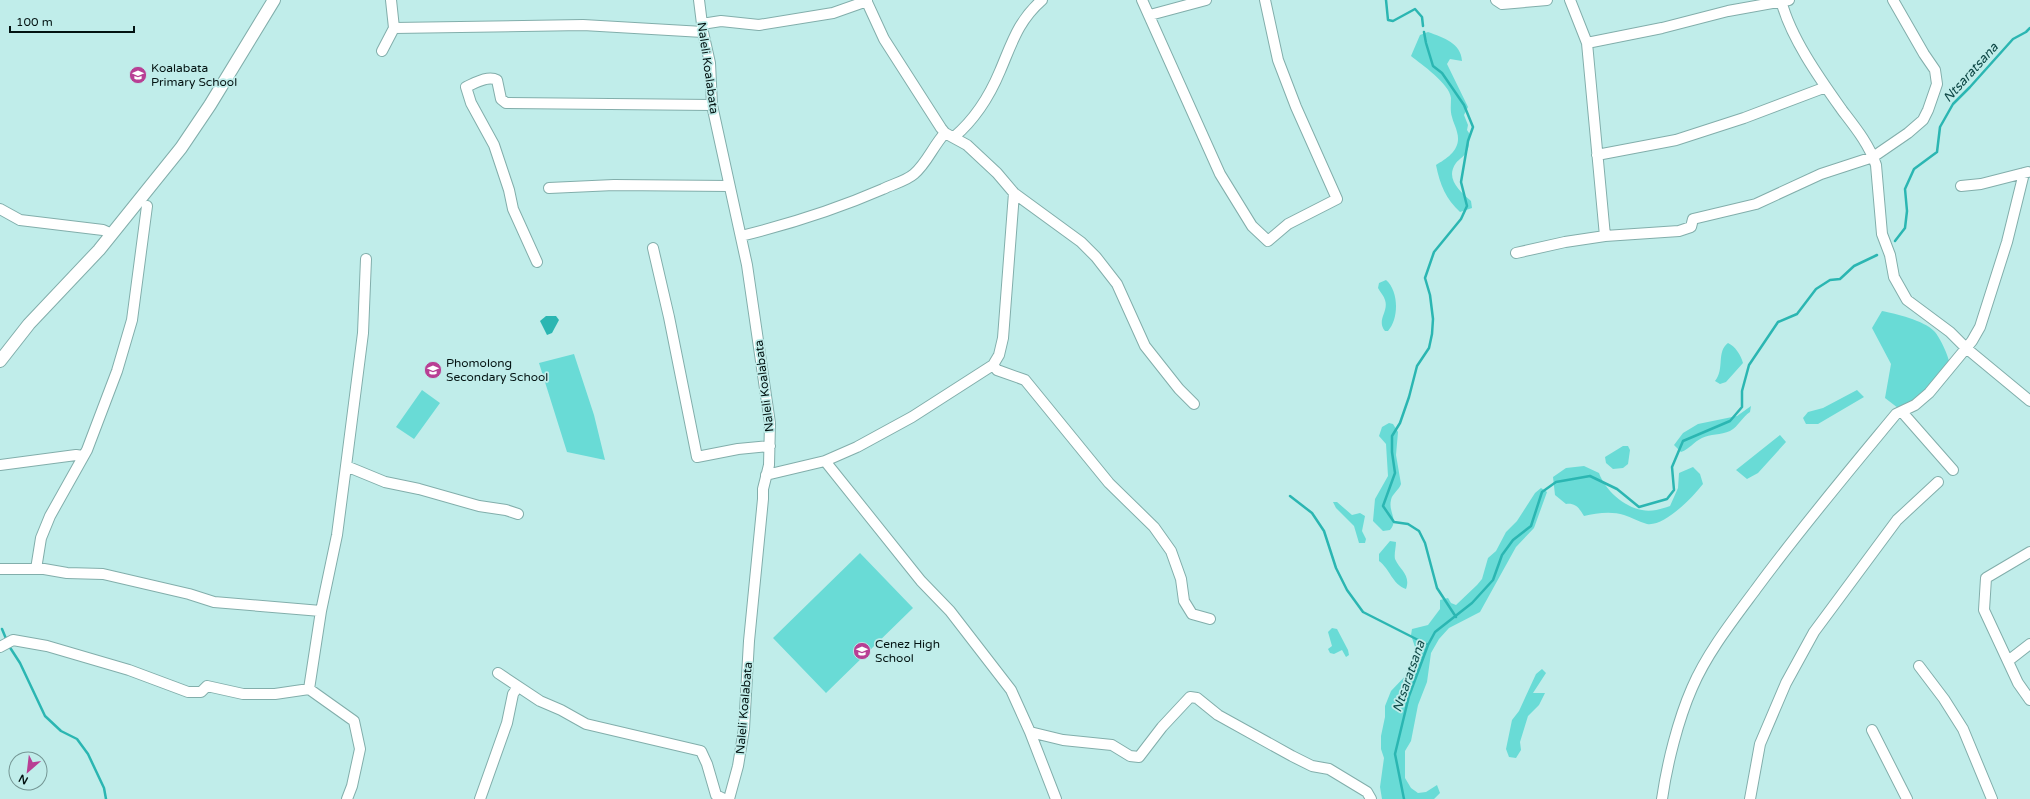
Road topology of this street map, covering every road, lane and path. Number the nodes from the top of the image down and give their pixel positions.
1 (274, 0) edge
2 (391, 0) edge
3 (699, 0) edge
4 (867, 0) edge
5 (1042, 0) edge
6 (1142, 0) edge
7 (1206, 0) edge
8 (1264, 0) edge
9 (1496, 0) edge
10 (1547, 0) edge
11 (1570, 0) edge
12 (1893, 0) edge
13 (1784, 1) edge
14 (1150, 15) junction
15 (394, 28) junction
16 (702, 28) junction
17 (1587, 43) junction
18 (382, 51) dead end
19 (1826, 88) junction
20 (712, 105) junction
21 (950, 135) junction
22 (1597, 155) junction
23 (1873, 156) junction
24 (2027, 172) edge
25 (729, 186) junction
26 (1961, 186) dead end
27 (549, 188) dead end
28 (1014, 193) junction
29 (147, 206) dead end
30 (0, 209) edge
31 (112, 234) junction
32 (741, 236) junction
33 (1604, 236) junction
34 (653, 248) dead end
35 (1516, 253) dead end
36 (366, 259) dead end
37 (537, 262) dead end
38 (1966, 348) junction
39 (0, 361) edge
40 (993, 365) junction
41 (2030, 401) edge
42 (1194, 404) dead end
43 (1902, 412) junction
44 (770, 446) junction
45 (83, 456) junction
46 (825, 461) junction
47 (0, 464) edge
48 (346, 466) junction
49 (1953, 470) dead end
50 (766, 475) junction
51 (1938, 482) dead end
52 (518, 514) dead end
53 (2030, 552) edge
54 (0, 569) edge
55 (36, 569) junction
56 (322, 611) junction
57 (1210, 618) dead end
58 (2030, 644) edge
59 (0, 647) edge
60 (2008, 661) junction
61 (1919, 666) dead end
62 (498, 673) dead end
63 (517, 688) junction
64 (309, 689) junction
65 (2030, 700) edge
66 (1872, 730) dead end
67 (1030, 732) junction
68 (347, 799) edge
69 (480, 799) edge
70 (724, 799) edge
71 (729, 799) edge
72 (1056, 799) edge
73 (1371, 799) edge
74 (1662, 799) edge
75 (1750, 799) edge
76 (1908, 799) edge
77 (1992, 799) edge

1 - 31 street
2 - 15 street
3 - 16 street, Naleli Koalabata
4 - 16 street
4 - 21 street
5 - 21 street
6 - 14 street
7 - 14 street
8 - 14 street
9 - 10 street
11 - 17 street
12 - 23 street
13 - 17 street
13 - 19 street
15 - 16 street
15 - 18 street
16 - 20 street, Naleli Koalabata
17 - 22 street
19 - 22 street
19 - 23 street
20 - 25 street, Naleli Koalabata
20 - 37 street
21 - 28 street
21 - 32 street
22 - 33 street
23 - 33 street
23 - 38 street
24 - 26 street
24 - 38 street
25 - 27 street
25 - 32 street, Naleli Koalabata
28 - 40 street
28 - 42 street
29 - 45 street
30 - 31 street
31 - 39 street
32 - 44 street, Naleli Koalabata
33 - 35 street
34 - 44 street
36 - 48 street
38 - 41 street
38 - 43 street
40 - 46 street
40 - 57 street
43 - 49 street
43 - 74 street
44 - 50 street, Naleli Koalabata
45 - 47 street
45 - 55 street
46 - 50 street
46 - 67 street
48 - 52 street
48 - 56 street
50 - 71 street, Naleli Koalabata
51 - 75 street
53 - 60 street
54 - 55 street
55 - 56 street
56 - 64 street
58 - 60 street
59 - 64 street
60 - 65 street
61 - 77 street
62 - 63 street
63 - 69 street
63 - 70 street
64 - 68 street
66 - 76 street
67 - 72 street
67 - 73 street

